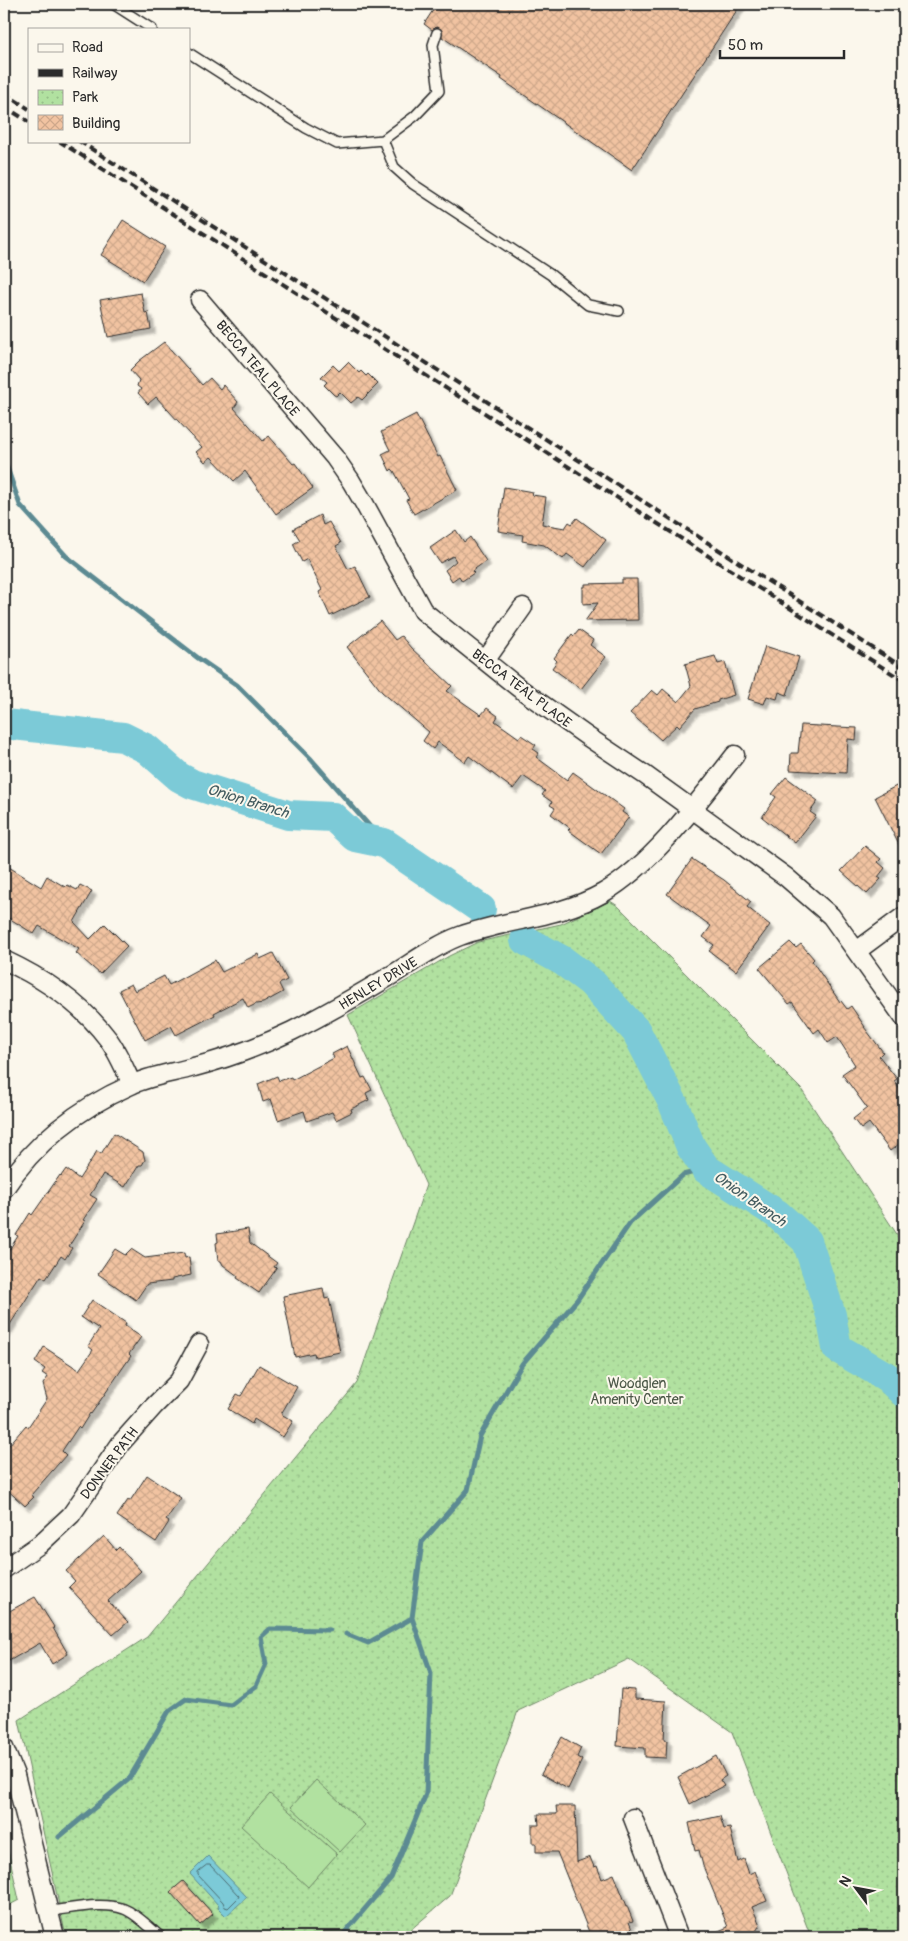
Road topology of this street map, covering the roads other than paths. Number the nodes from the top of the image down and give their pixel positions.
1 (113, 4) edge
2 (150, 28) edge
3 (437, 33) dead end
4 (190, 53) edge
5 (383, 140) junction
6 (200, 300) dead end
7 (619, 311) dead end
8 (523, 607) dead end
9 (484, 661) junction
10 (735, 755) dead end
11 (692, 810) junction
12 (904, 916) edge
13 (858, 950) junction
14 (4, 960) edge
15 (904, 1018) edge
16 (132, 1084) junction
17 (4, 1189) edge
18 (199, 1344) dead end
19 (4, 1569) edge
20 (4, 1748) edge
21 (633, 1818) dead end
22 (50, 1911) junction
23 (55, 1937) edge
24 (161, 1937) edge
25 (679, 1937) edge

1 - 2 lane
3 - 5 lane
4 - 5 lane
5 - 7 lane
6 - 9 street, BECCA TEAL PLACE
8 - 9 street
9 - 11 street, BECCA TEAL PLACE
10 - 11 street, HENLEY DRIVE
11 - 13 street, BECCA TEAL PLACE
11 - 16 street, HENLEY DRIVE
12 - 13 street
13 - 15 street, BECCA TEAL PLACE
14 - 16 street
16 - 17 street, HENLEY DRIVE
18 - 19 street, DONNER PATH
20 - 22 street
21 - 25 street
22 - 23 street
22 - 24 lane

